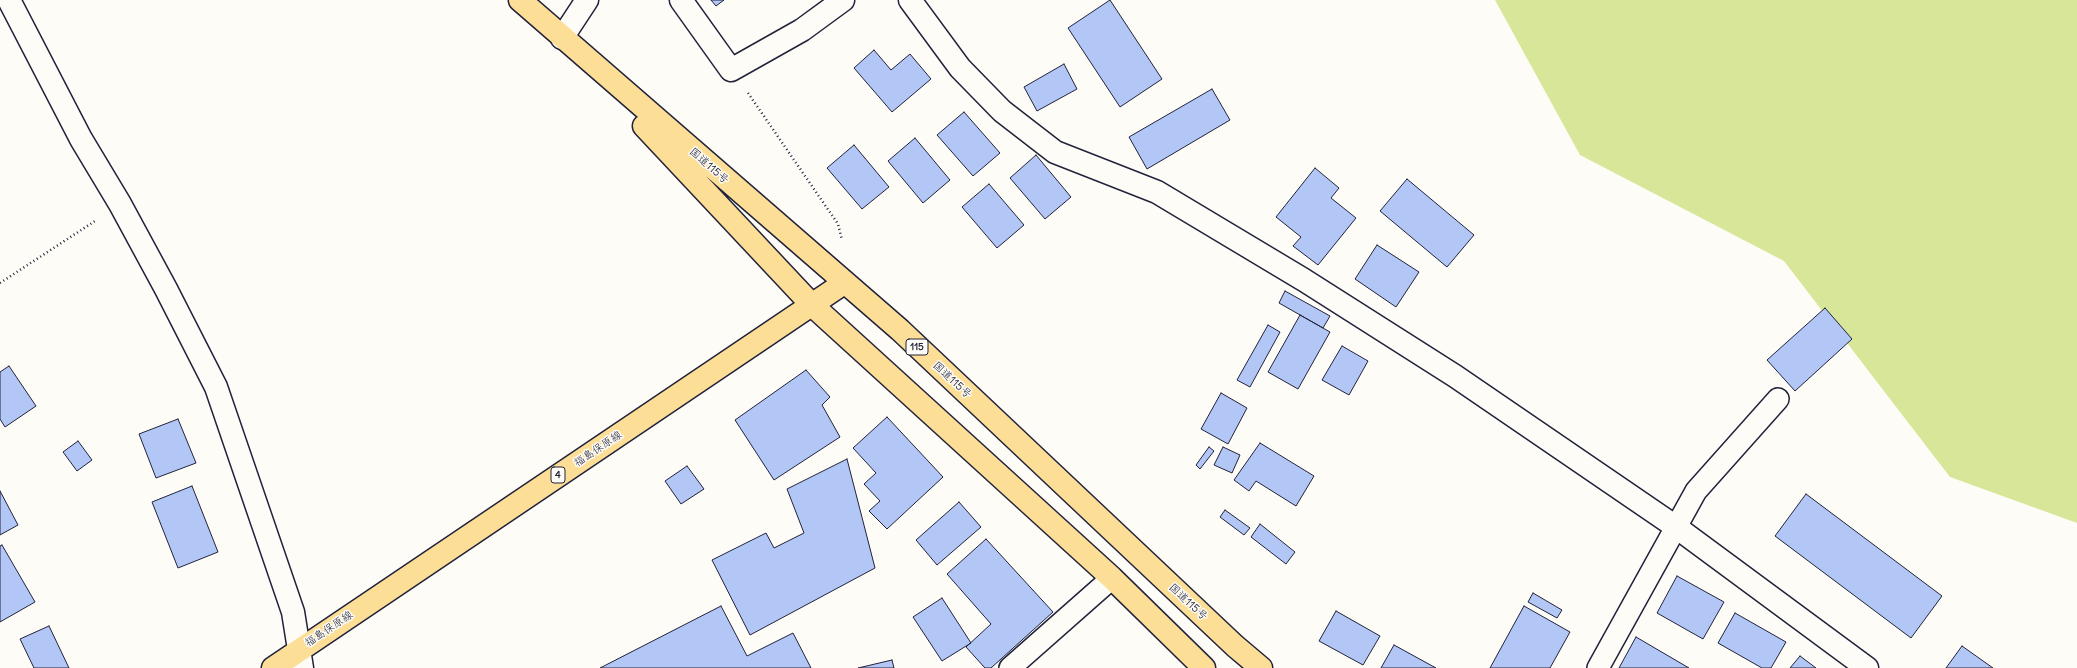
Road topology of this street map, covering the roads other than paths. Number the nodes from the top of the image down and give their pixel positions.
1 (9, 0) edge
2 (520, 0) edge
3 (587, 0) edge
4 (681, 0) edge
5 (843, 0) edge
6 (910, 0) edge
7 (562, 38) junction
8 (844, 284) junction
9 (812, 305) junction
10 (1778, 399) dead end
11 (1676, 527) junction
12 (1112, 578) junction
13 (301, 658) edge
14 (273, 668) edge
15 (1010, 668) edge
16 (1204, 668) edge
17 (1261, 668) edge
18 (1598, 668) edge
19 (1867, 668) edge

1 - 13 street
2 - 7 main road, 国道115号 / 115
3 - 7 street
4 - 5 street
6 - 11 street
7 - 8 main road, 国道115号 / 115
7 - 9 main road, 国道115号 / 115
8 - 9 main road, 福島保原線 / 4
8 - 17 main road, 国道115号 / 115
9 - 12 main road, 国道115号 / 115
9 - 13 main road, 福島保原線 / 4
10 - 11 lane
11 - 18 lane
11 - 19 street
12 - 15 lane
12 - 16 main road, 国道115号 / 115
13 - 14 main road, 福島保原線 / 4

